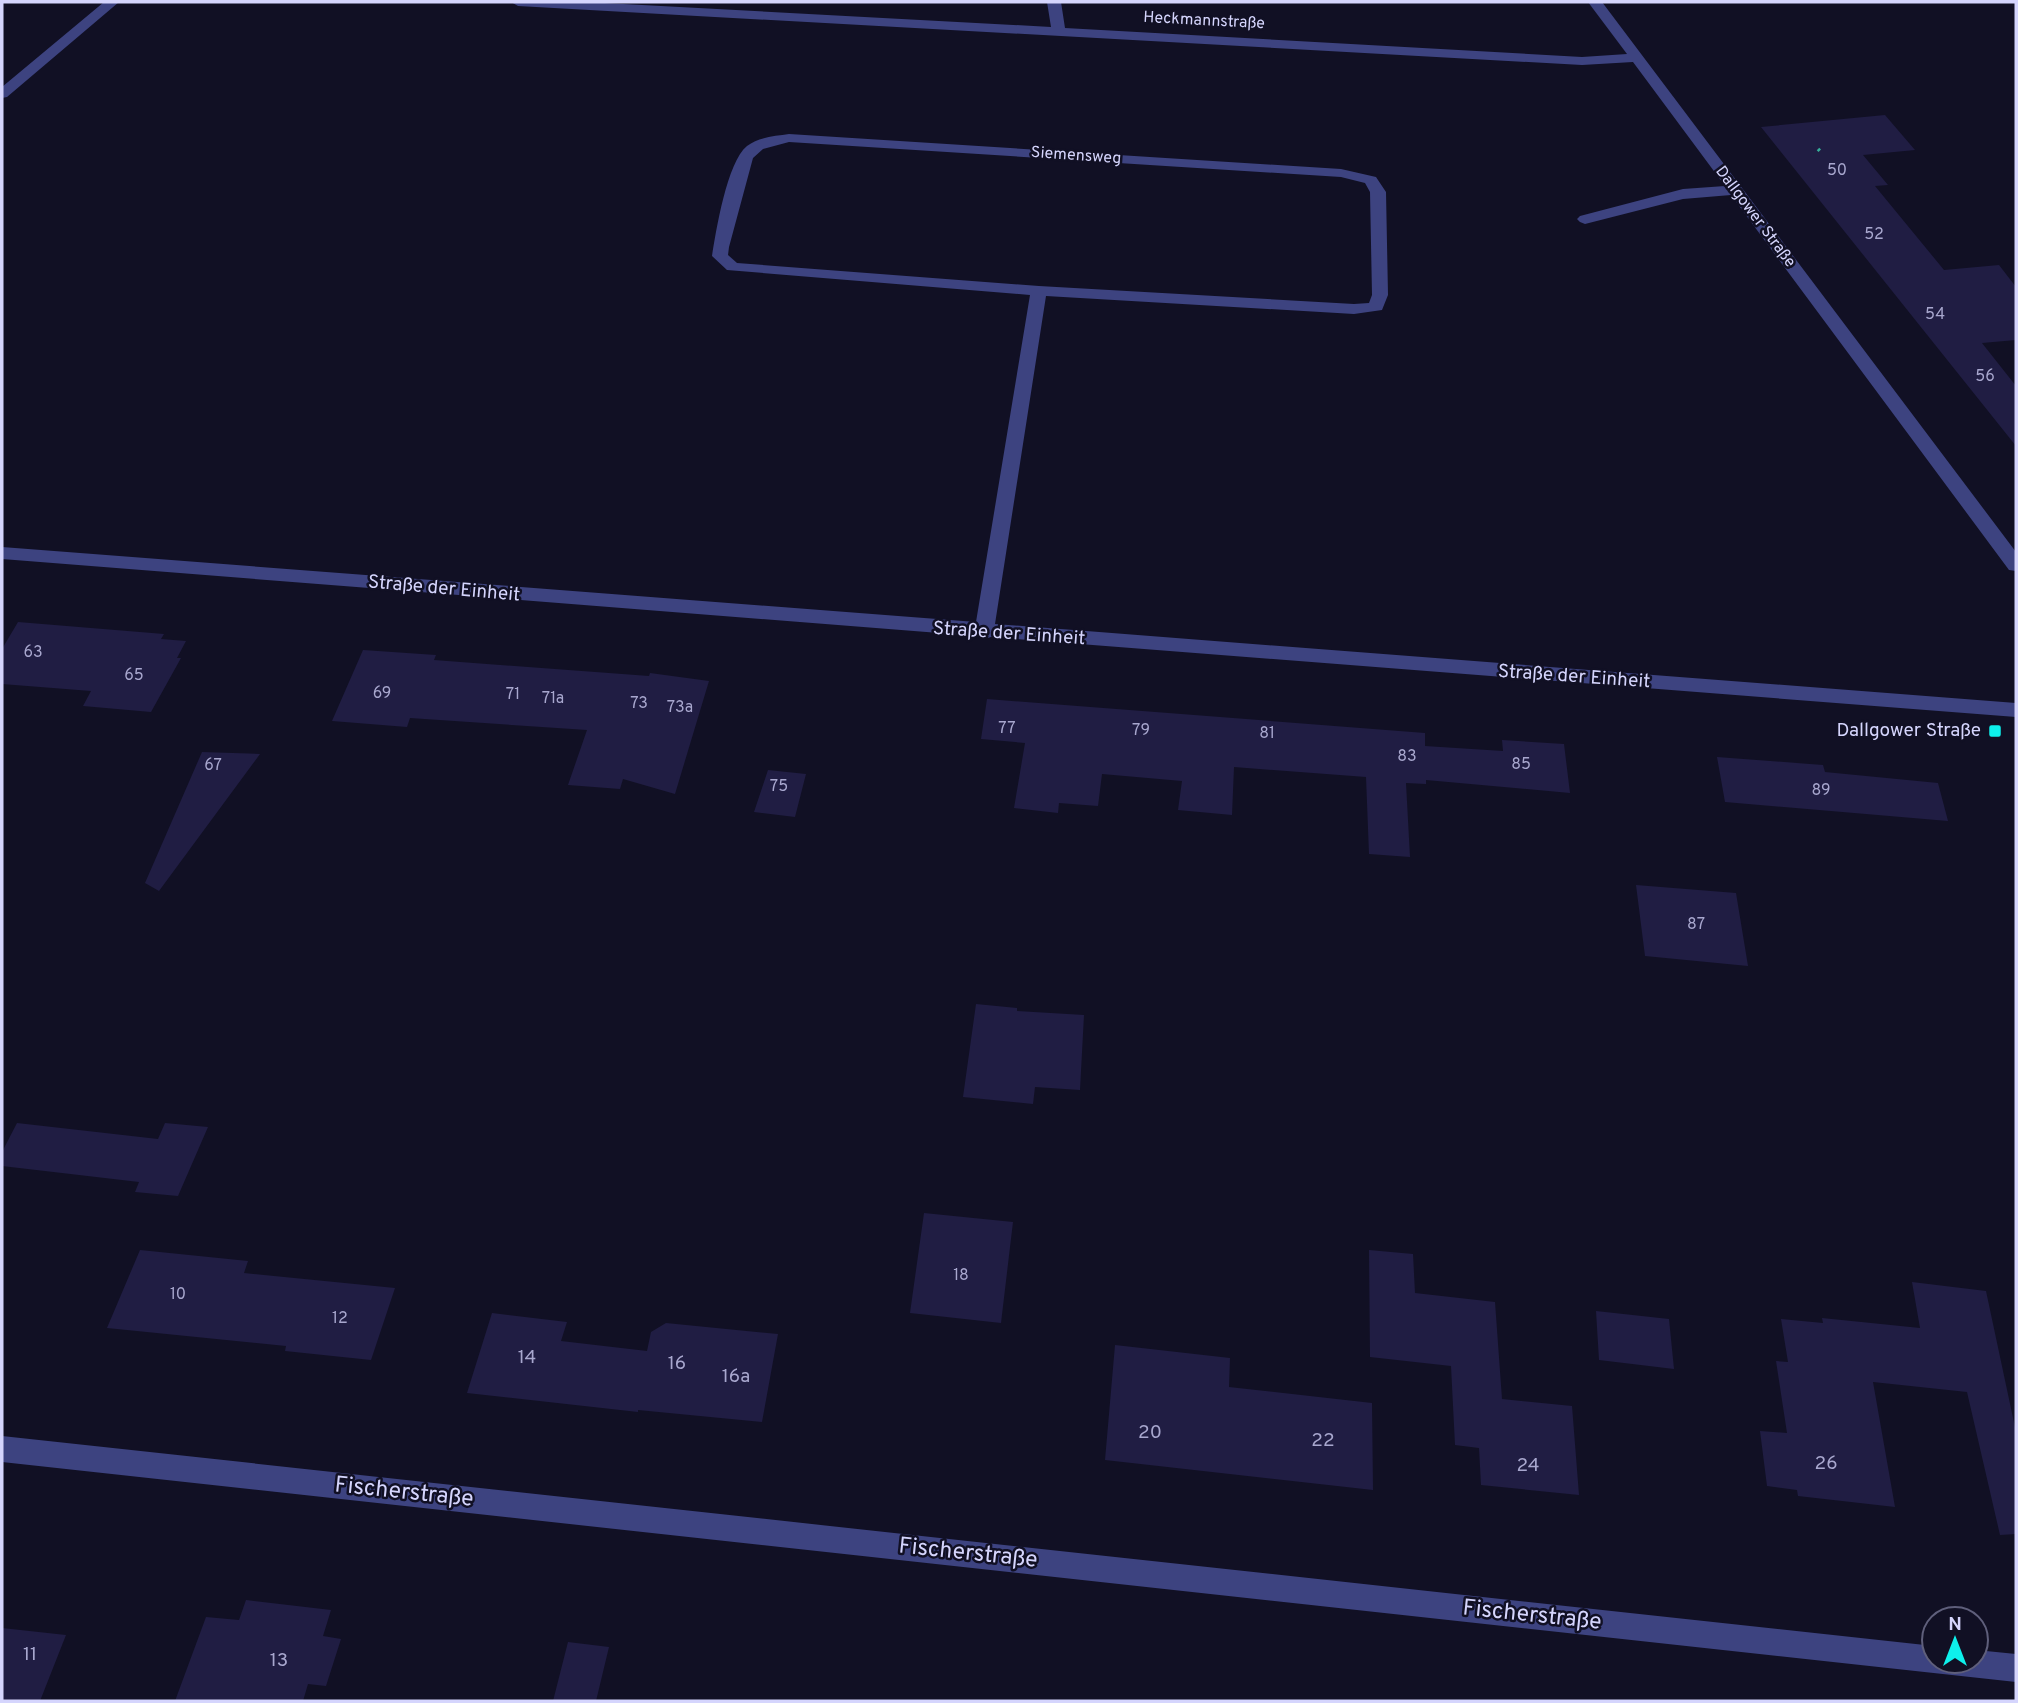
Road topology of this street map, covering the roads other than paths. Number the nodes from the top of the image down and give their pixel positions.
1 (112, 2) edge
2 (518, 2) edge
3 (1054, 2) edge
4 (1595, 2) edge
5 (1058, 30) junction
6 (1635, 58) junction
7 (2, 94) edge
8 (1735, 190) junction
9 (1585, 219) dead end
10 (1039, 291) junction
11 (2, 553) edge
12 (2016, 565) edge
13 (984, 632) junction
14 (2016, 710) edge
15 (2, 1449) edge
16 (1920, 1658) edge
17 (1990, 1665) edge
18 (2016, 1668) edge

1 - 7 street
2 - 5 street, Heckmannstraße
3 - 5 street
4 - 6 street, Dallgower Straße
5 - 6 street, Heckmannstraße
6 - 8 street, Dallgower Straße
8 - 9 street
8 - 12 street, Dallgower Straße
10 - 10 street, Siemensweg
10 - 13 street
11 - 13 street, Straße der Einheit
13 - 14 street, Straße der Einheit
15 - 16 street, Fischerstraße
17 - 18 street

